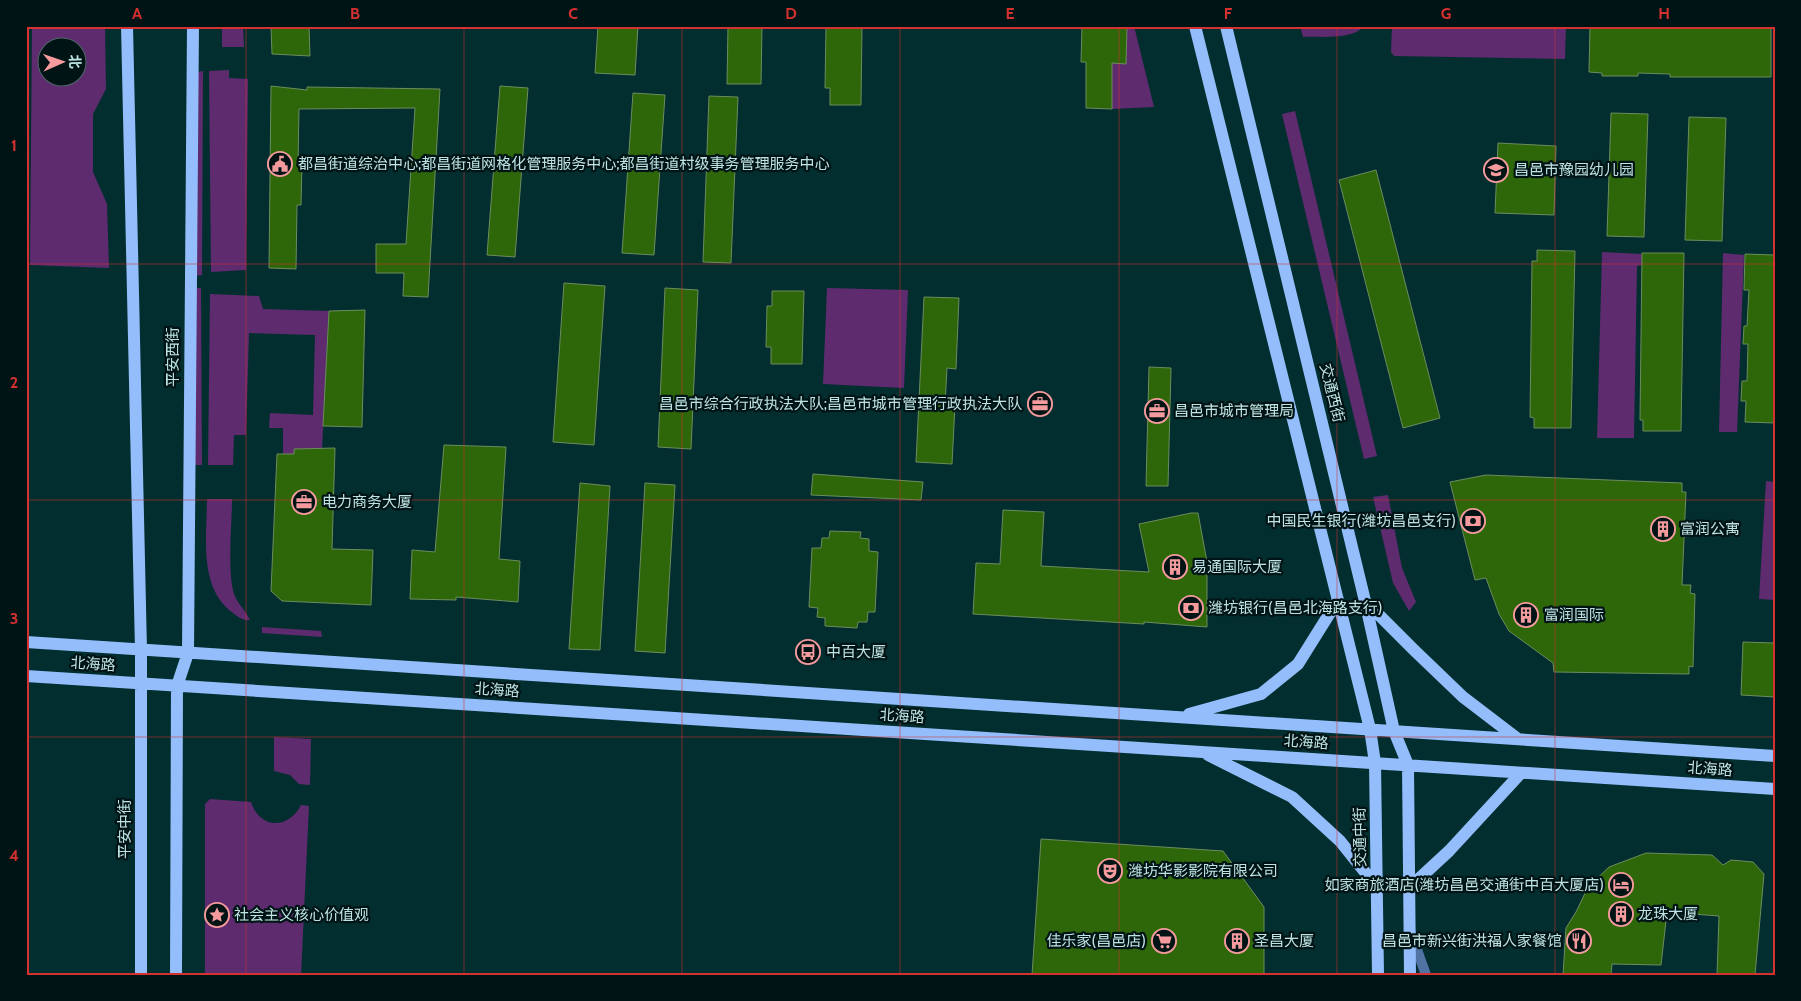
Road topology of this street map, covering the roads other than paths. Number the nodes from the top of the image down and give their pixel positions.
1 (127, 26) edge
2 (193, 26) edge
3 (1195, 26) edge
4 (1226, 26) edge
5 (1338, 600) junction
6 (1365, 601) junction
7 (26, 642) edge
8 (142, 650) junction
9 (188, 653) junction
10 (26, 676) edge
11 (142, 683) junction
12 (177, 686) junction
13 (1179, 716) junction
14 (1370, 729) junction
15 (1394, 731) junction
16 (1518, 739) junction
17 (1204, 752) junction
18 (1775, 756) edge
19 (1375, 763) junction
20 (1408, 766) junction
21 (1521, 773) junction
22 (1775, 789) edge
23 (1377, 887) junction
24 (1409, 888) junction
25 (1409, 928) junction
26 (141, 975) edge
27 (176, 975) edge
28 (1378, 975) edge
29 (1410, 975) edge
30 (1426, 975) edge

1 - 8 main road
2 - 9 main road, 平安西街
3 - 5 main road
4 - 6 main road, 交通西街
5 - 13 main road
5 - 14 main road
6 - 15 main road, 交通西街
6 - 16 main road
7 - 8 main road, 北海路
8 - 9 main road, 北海路
8 - 11 main road
9 - 12 main road, 平安西街
9 - 13 main road, 北海路
10 - 11 main road, 北海路
11 - 12 main road, 北海路
11 - 26 main road, 平安中街
12 - 17 main road, 北海路
12 - 27 main road
13 - 14 main road, 北海路
14 - 15 main road, 北海路
14 - 19 main road, 交通中街
15 - 16 main road, 北海路
15 - 20 main road, 交通西街
16 - 18 main road, 北海路
17 - 19 main road, 北海路
17 - 23 main road
19 - 20 main road, 北海路
19 - 23 main road, 交通中街
20 - 21 main road, 北海路
20 - 24 main road
21 - 22 main road, 北海路
21 - 24 main road
23 - 28 main road, 交通中街
24 - 25 main road
25 - 29 main road
25 - 30 street

